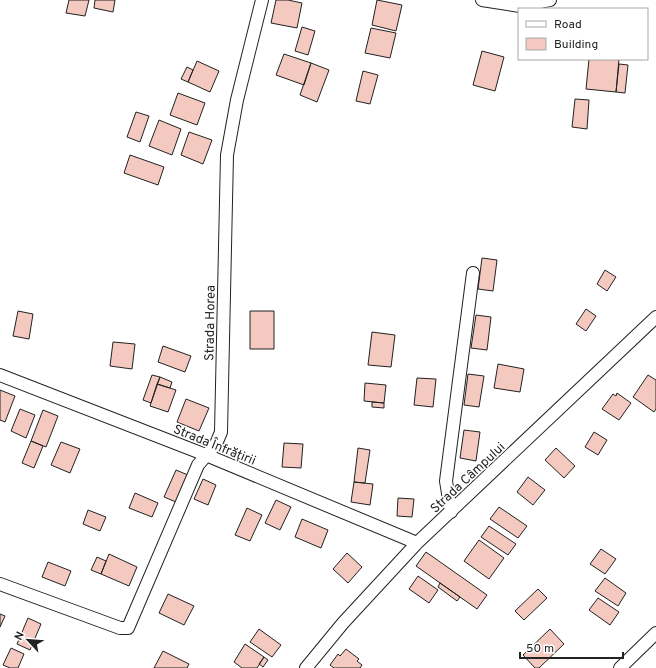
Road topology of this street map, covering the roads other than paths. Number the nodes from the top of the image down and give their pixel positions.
1 (262, 0) edge
2 (482, 0) edge
3 (550, 0) edge
4 (473, 273) dead end
5 (656, 317) edge
6 (0, 375) edge
7 (206, 455) junction
8 (451, 512) junction
9 (417, 544) junction
10 (0, 584) edge
11 (656, 634) edge
12 (306, 668) edge
13 (620, 668) edge

1 - 7 street, Strada Horea
2 - 3 street
4 - 8 street
5 - 8 street, Strada Câmpului
6 - 7 street, Strada Înfrățirii
7 - 9 street, Strada Înfrățirii
7 - 10 street, Strada Horea
8 - 9 street, Strada Câmpului
9 - 12 street, Strada Câmpului
11 - 13 street

